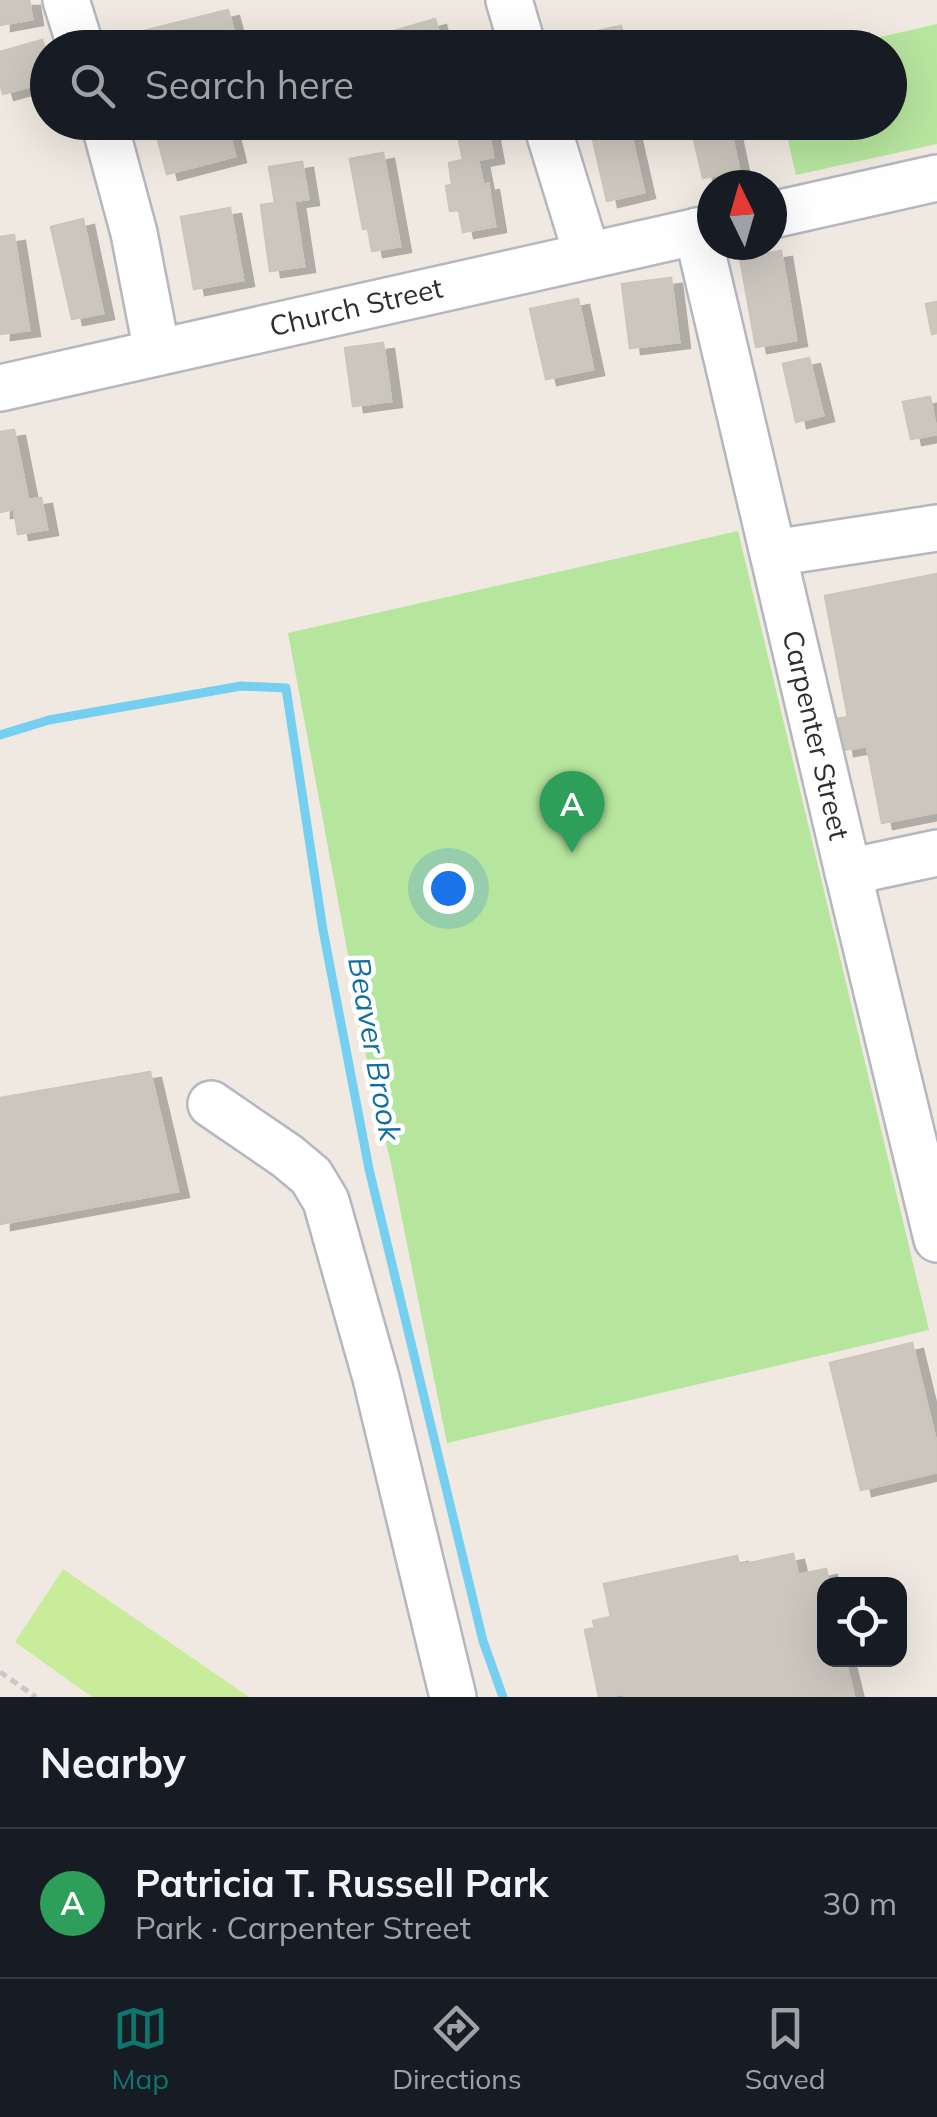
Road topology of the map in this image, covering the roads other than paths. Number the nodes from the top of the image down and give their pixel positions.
1 (66, 0) edge
2 (508, 0) edge
3 (75, 30) edge
4 (517, 30) edge
5 (109, 140) edge
6 (552, 140) edge
7 (937, 178) edge
8 (787, 212) edge
9 (697, 231) edge
10 (587, 255) junction
11 (710, 260) edge
12 (157, 352) junction
13 (0, 388) edge
14 (937, 528) edge
15 (773, 553) junction
16 (937, 853) edge
17 (848, 872) junction
18 (211, 1104) dead end
19 (937, 1239) edge
20 (452, 1697) edge

1 - 3 street
2 - 4 street
5 - 12 street
6 - 10 street
7 - 8 street
9 - 10 street, Church Street
10 - 12 street, Church Street
11 - 15 street, Carpenter Street
12 - 13 street, Church Street
14 - 15 street
15 - 17 street, Carpenter Street
16 - 17 street
17 - 19 street, Carpenter Street
18 - 20 street

